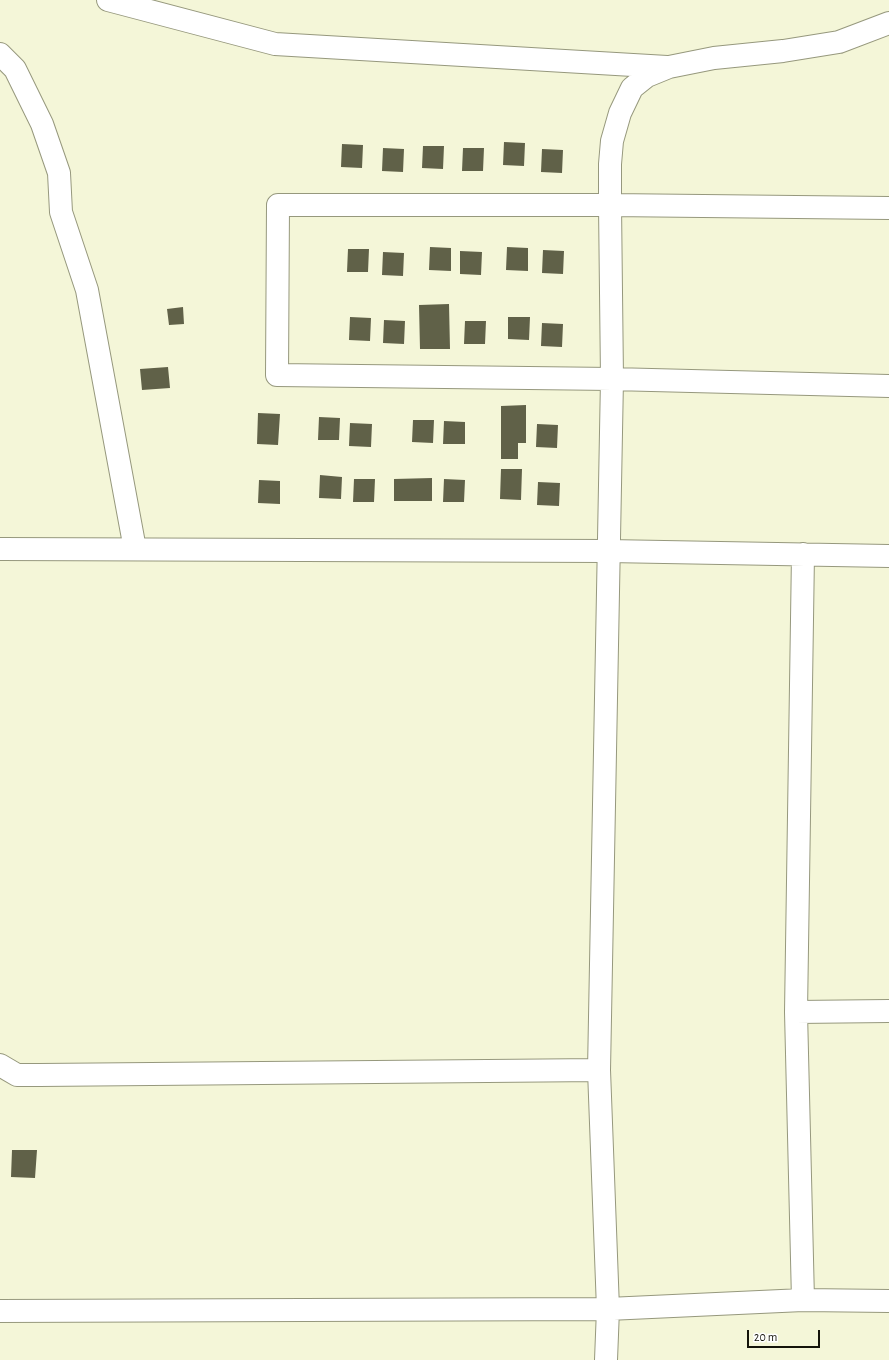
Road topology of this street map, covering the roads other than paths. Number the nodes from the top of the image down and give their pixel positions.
1 (108, 0) edge
2 (889, 23) edge
3 (0, 54) edge
4 (669, 67) junction
5 (610, 205) junction
6 (889, 208) edge
7 (612, 380) junction
8 (889, 386) edge
9 (0, 549) edge
10 (135, 549) junction
11 (608, 551) junction
12 (803, 554) junction
13 (889, 556) edge
14 (889, 1011) edge
15 (796, 1012) junction
16 (0, 1065) edge
17 (599, 1070) junction
18 (803, 1300) junction
19 (889, 1301) edge
20 (608, 1309) junction
21 (0, 1311) edge
22 (606, 1360) edge

1 - 4 street
2 - 4 street
3 - 10 street
4 - 5 street
5 - 6 street
5 - 7 street
5 - 7 street
7 - 8 street
7 - 11 street
9 - 10 street
10 - 11 street
11 - 12 street
11 - 17 street
12 - 13 street
12 - 15 street
14 - 15 street
15 - 18 street
16 - 17 street
17 - 20 street
18 - 19 street
18 - 20 street
20 - 21 street
20 - 22 street

